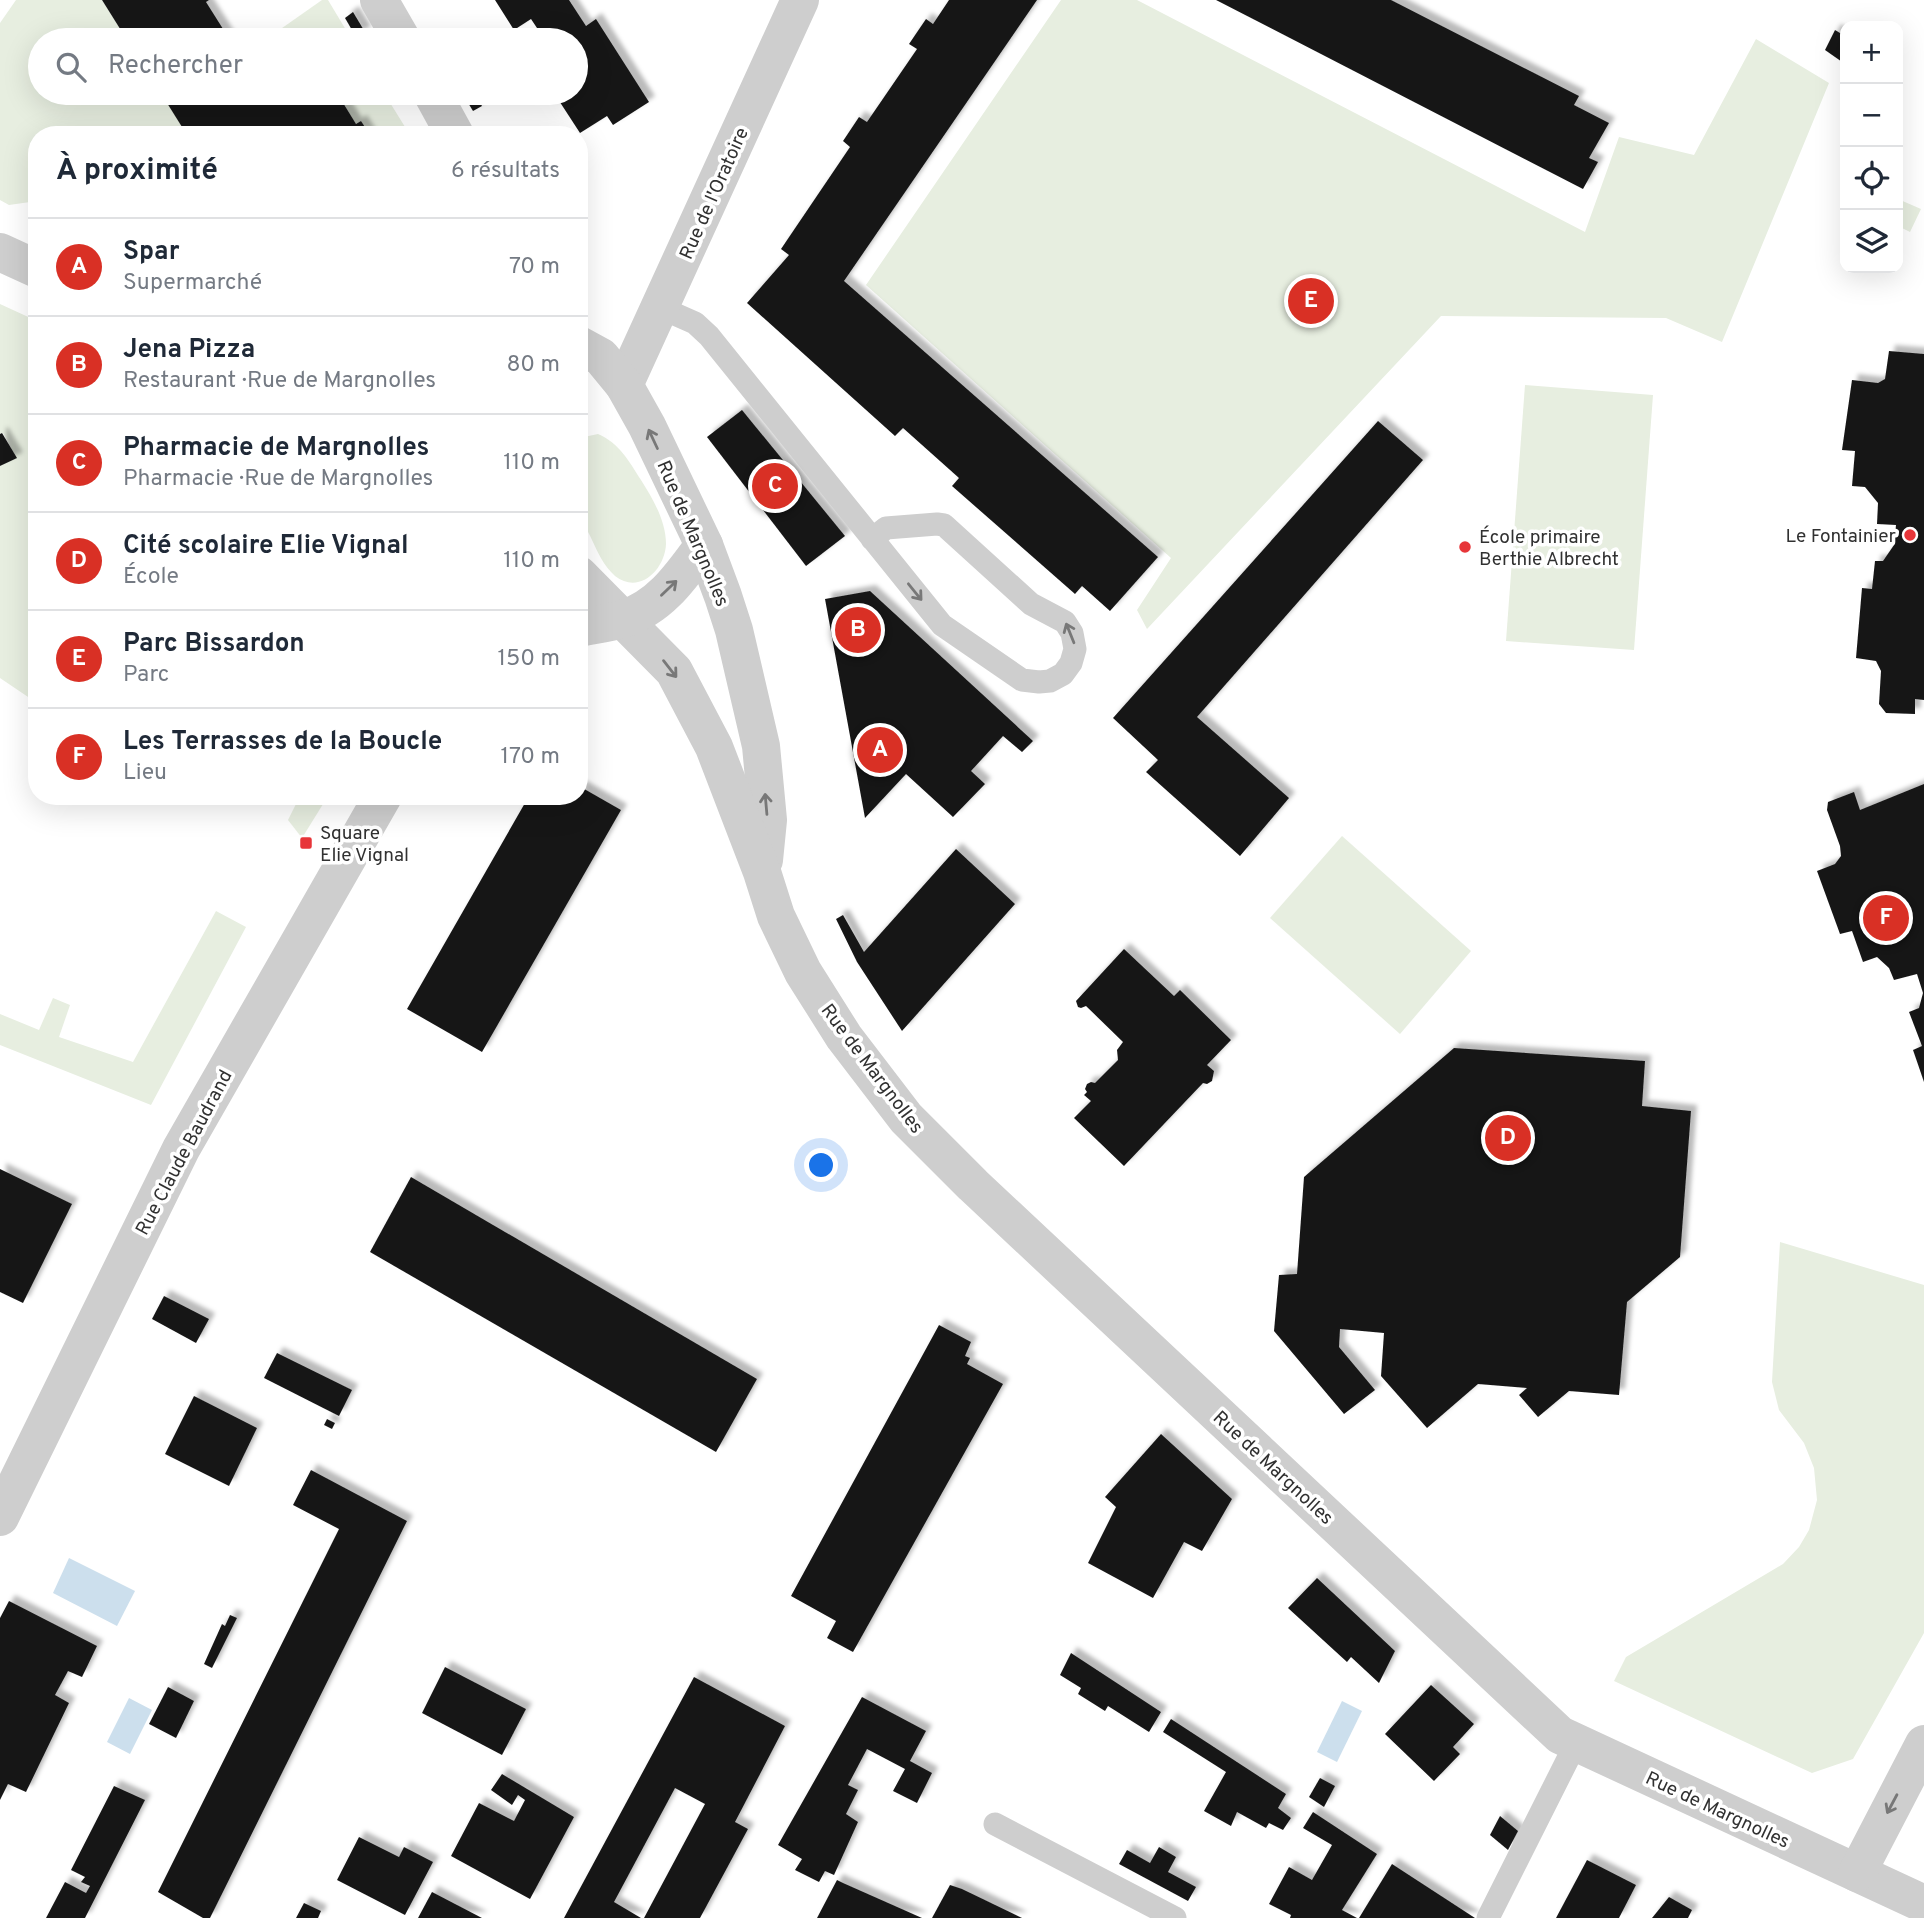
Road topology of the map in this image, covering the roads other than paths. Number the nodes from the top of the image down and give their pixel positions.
1 (379, 0) edge
2 (800, 0) edge
3 (395, 28) edge
4 (439, 105) edge
5 (450, 126) edge
6 (13, 248) edge
7 (28, 261) edge
8 (661, 308) junction
9 (588, 350) edge
10 (624, 385) junction
11 (872, 539) junction
12 (704, 545) junction
13 (588, 584) edge
14 (624, 619) junction
15 (588, 626) edge
16 (378, 805) edge
17 (762, 872) junction
18 (0, 1517) edge
19 (1576, 1743) junction
20 (1924, 1744) edge
21 (995, 1824) dead end
22 (1869, 1879) junction
23 (1924, 1904) edge
24 (1175, 1918) edge
25 (1488, 1918) edge

1 - 3 street
2 - 8 street, Rue de l'Oratoire
4 - 5 street
6 - 7 street
8 - 10 street, Rue de l'Oratoire
8 - 11 lane
9 - 10 street, Rue de Margnolles
12 -> 10 street, Rue de Margnolles
11 -> 11 lane
14 -> 12 street
17 -> 12 street, Rue de Margnolles
13 - 14 street, Rue de Margnolles
14 - 15 street
14 -> 17 street, Rue de Margnolles
16 - 18 street, Rue Claude Baudrand
17 - 19 street, Rue de Margnolles
19 - 22 street, Rue de Margnolles
19 - 25 lane
20 -> 22 street
21 - 24 lane
22 - 23 street, Rue de Margnolles

